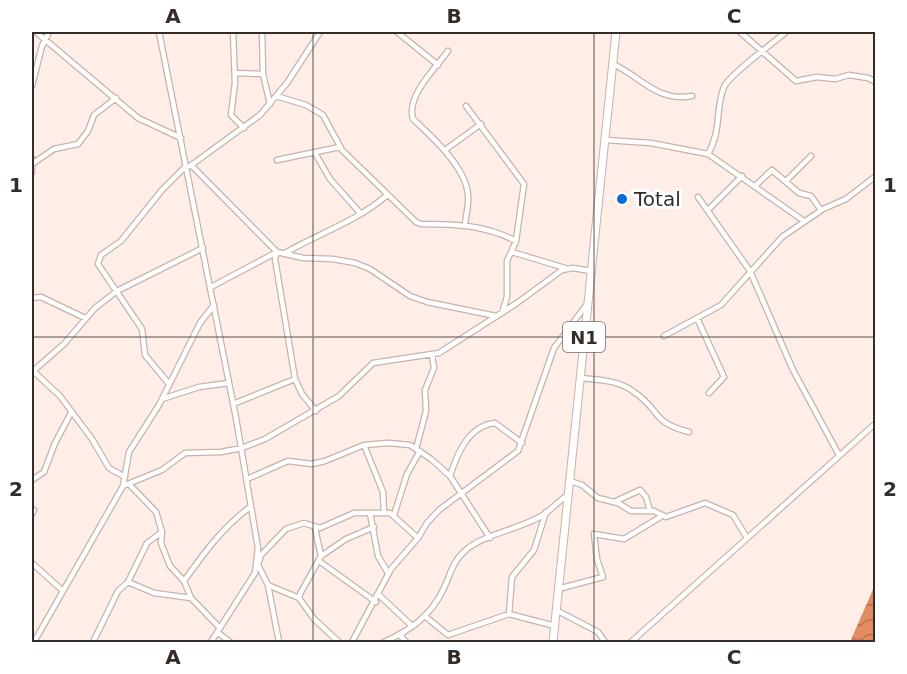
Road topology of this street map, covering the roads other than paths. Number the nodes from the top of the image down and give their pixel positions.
1 (36, 32) edge
2 (49, 32) edge
3 (159, 32) edge
4 (232, 32) edge
5 (262, 32) edge
6 (320, 32) edge
7 (397, 32) edge
8 (616, 32) edge
9 (740, 32) edge
10 (786, 32) edge
11 (45, 38) junction
12 (448, 51) dead end
13 (762, 52) junction
14 (613, 64) junction
15 (438, 65) junction
16 (235, 72) junction
17 (263, 74) junction
18 (876, 82) edge
19 (32, 86) edge
20 (276, 96) junction
21 (692, 96) dead end
22 (116, 98) junction
23 (270, 104) junction
24 (466, 106) dead end
25 (481, 124) junction
26 (244, 128) junction
27 (181, 138) junction
28 (605, 140) junction
29 (340, 147) junction
30 (444, 150) junction
31 (315, 153) junction
32 (708, 154) junction
33 (811, 156) dead end
34 (32, 158) edge
35 (277, 160) dead end
36 (32, 164) edge
37 (188, 167) junction
38 (32, 172) edge
39 (742, 176) junction
40 (876, 176) edge
41 (786, 181) junction
42 (755, 186) junction
43 (386, 196) junction
44 (698, 197) dead end
45 (708, 210) junction
46 (821, 210) junction
47 (361, 214) junction
48 (804, 221) junction
49 (465, 224) junction
50 (516, 241) junction
51 (203, 248) junction
52 (277, 252) junction
53 (512, 252) junction
54 (285, 253) junction
55 (565, 268) junction
56 (591, 271) junction
57 (750, 271) junction
58 (211, 287) junction
59 (117, 291) junction
60 (507, 297) junction
61 (32, 298) edge
62 (588, 303) junction
63 (514, 304) junction
64 (214, 305) junction
65 (499, 314) junction
66 (85, 318) junction
67 (697, 318) junction
68 (664, 336) dead end
69 (432, 355) junction
70 (32, 371) edge
71 (580, 378) junction
72 (295, 379) junction
73 (229, 383) junction
74 (169, 384) junction
75 (709, 393) dead end
76 (162, 399) junction
77 (233, 404) junction
78 (316, 411) junction
79 (71, 413) junction
80 (876, 423) edge
81 (690, 432) dead end
82 (522, 442) junction
83 (364, 446) junction
84 (242, 448) junction
85 (418, 450) junction
86 (839, 455) junction
87 (450, 476) junction
88 (125, 477) junction
89 (247, 479) junction
90 (32, 480) edge
91 (570, 481) junction
92 (126, 485) junction
93 (461, 494) junction
94 (568, 495) junction
95 (614, 502) junction
96 (250, 507) junction
97 (650, 511) junction
98 (546, 512) junction
99 (370, 513) junction
100 (384, 513) junction
101 (394, 515) junction
102 (662, 516) junction
103 (374, 527) junction
104 (315, 528) junction
105 (162, 532) junction
106 (418, 537) junction
107 (490, 538) junction
108 (747, 538) junction
109 (320, 559) junction
110 (32, 563) edge
111 (258, 565) junction
112 (388, 573) junction
113 (184, 581) junction
114 (128, 582) junction
115 (268, 585) junction
116 (558, 589) junction
117 (63, 591) junction
118 (380, 595) junction
119 (191, 598) junction
120 (299, 598) junction
121 (376, 602) junction
122 (556, 610) junction
123 (509, 614) junction
124 (426, 617) junction
125 (412, 626) junction
126 (555, 626) junction
127 (219, 630) junction
128 (400, 635) junction
129 (34, 642) edge
130 (93, 642) edge
131 (211, 642) edge
132 (230, 642) edge
133 (279, 642) edge
134 (339, 642) edge
135 (352, 642) edge
136 (384, 642) edge
137 (406, 642) edge
138 (553, 642) edge
139 (605, 642) edge
140 (631, 642) edge

1 - 11 street
2 - 11 street
3 - 27 street
4 - 16 street
5 - 17 street
6 - 20 street
7 - 15 street
8 - 14 highway, N1
9 - 13 street
10 - 13 street
11 - 19 street
11 - 22 street
12 - 15 street
13 - 18 street
13 - 32 street
14 - 21 street
14 - 28 highway, N1
15 - 30 street
16 - 17 street
16 - 26 street
17 - 23 street
20 - 23 street
20 - 29 street
22 - 27 street
22 - 36 street
23 - 26 street
24 - 25 street
25 - 30 street
25 - 50 street
26 - 37 street
27 - 37 street
28 - 32 street
28 - 56 highway, N1
29 - 31 street
29 - 43 street
30 - 49 street
31 - 35 street
31 - 47 street
32 - 39 street
33 - 41 street
34 - 36 street
36 - 38 street
37 - 51 street
37 - 52 street
37 - 59 street
39 - 42 street
39 - 45 street
40 - 46 street
41 - 42 street
41 - 46 street
42 - 48 street
43 - 47 street
43 - 49 street
44 - 45 street
45 - 57 street
46 - 48 street
47 - 54 street
48 - 57 street
49 - 50 street
50 - 53 street
51 - 58 street
51 - 59 street
52 - 54 street
52 - 58 street
52 - 72 street
53 - 55 street
53 - 60 street
54 - 65 street
55 - 56 street
55 - 63 street
56 - 62 highway, N1
57 - 67 street
57 - 86 street
58 - 64 street
59 - 66 street
59 - 74 street
60 - 63 street
60 - 65 street
61 - 66 street
62 - 71 highway, N1
62 - 82 street
63 - 65 street
64 - 73 street
64 - 74 street
65 - 69 street
66 - 70 street
67 - 68 street
67 - 75 street
69 - 78 street
69 - 85 street
70 - 79 street
71 - 81 street
71 - 91 highway, N1
72 - 77 street
72 - 78 street
73 - 76 street
73 - 77 street
74 - 76 street
76 - 88 street
77 - 84 street
78 - 84 street
79 - 88 street
79 - 90 street
80 - 86 street
82 - 87 street
82 - 93 street
83 - 85 street
83 - 89 street
83 - 100 street
84 - 89 street
84 - 92 street
85 - 87 street
85 - 101 street
86 - 108 street
87 - 93 street
88 - 92 street
89 - 96 street
91 - 94 highway, N1
91 - 95 street
92 - 105 street
92 - 117 street
93 - 106 street
93 - 107 street
94 - 98 street
94 - 116 highway, N1
95 - 97 street
95 - 97 street
96 - 111 street
96 - 113 street
97 - 102 street
98 - 107 street
98 - 123 street
99 - 100 street
99 - 103 street
99 - 104 street
100 - 101 street
101 - 106 street
102 - 108 street
102 - 116 street
103 - 109 street
103 - 112 street
104 - 109 street
104 - 111 street
105 - 113 street
105 - 114 street
106 - 112 street
107 - 124 street
108 - 140 street
109 - 120 street
109 - 121 street
110 - 117 street
111 - 115 street
111 - 127 street
112 - 118 street
113 - 119 street
114 - 119 street
114 - 130 street
115 - 120 street
115 - 133 street
116 - 122 highway, N1
117 - 129 street
118 - 121 street
118 - 125 street
119 - 127 street
120 - 134 street
121 - 135 street
122 - 126 highway, N1
122 - 139 street
123 - 124 street
123 - 126 street
124 - 125 street
125 - 128 street
126 - 138 highway, N1
127 - 131 street
127 - 132 street
128 - 136 street
128 - 137 street

